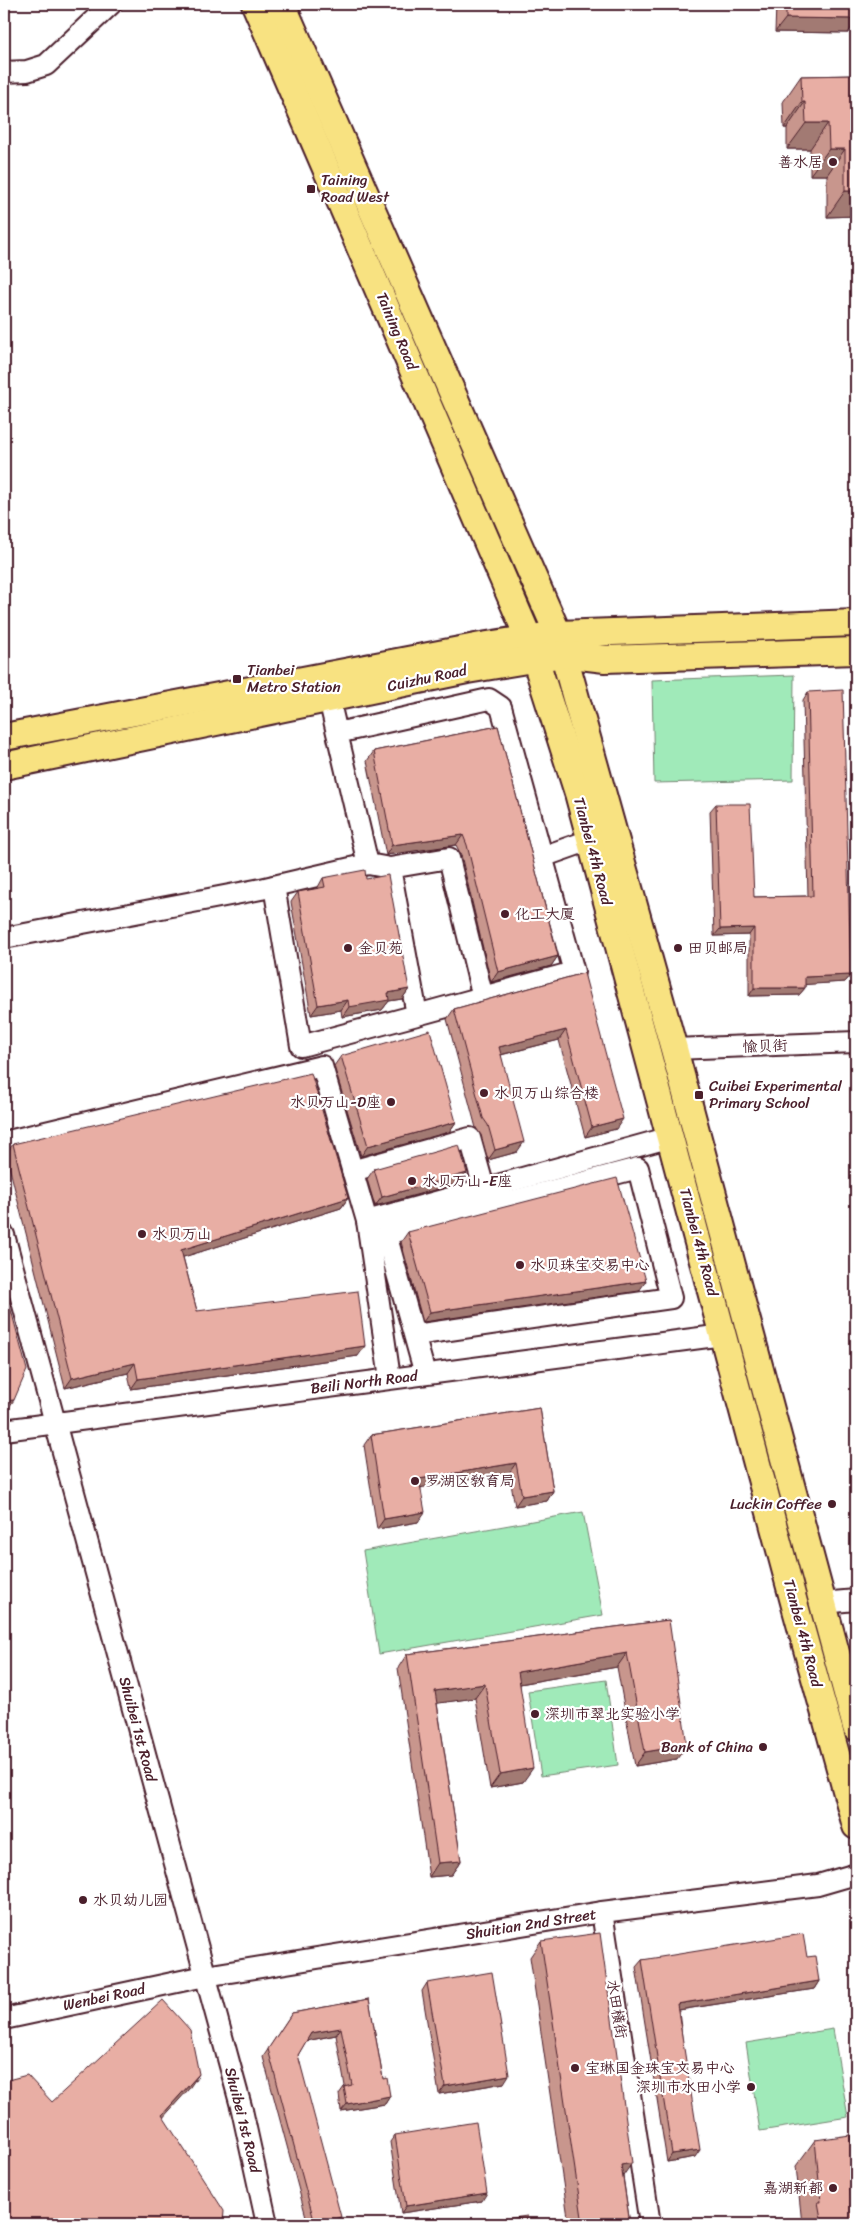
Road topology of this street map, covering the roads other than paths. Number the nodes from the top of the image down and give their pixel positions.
1 (111, 4) edge
2 (255, 4) edge
3 (282, 4) edge
4 (4, 72) edge
5 (856, 623) edge
6 (561, 644) junction
7 (532, 649) junction
8 (856, 650) edge
9 (329, 699) junction
10 (337, 733) junction
11 (4, 737) edge
12 (4, 766) edge
13 (590, 790) junction
14 (590, 840) junction
15 (542, 857) junction
16 (368, 864) junction
17 (390, 868) junction
18 (274, 886) junction
19 (4, 938) edge
20 (483, 998) junction
21 (417, 1015) junction
22 (856, 1042) edge
23 (674, 1049) junction
24 (671, 1137) junction
25 (4, 1142) edge
26 (352, 1171) junction
27 (484, 1188) junction
28 (366, 1221) junction
29 (4, 1235) edge
30 (723, 1334) junction
31 (415, 1336) junction
32 (426, 1374) junction
33 (390, 1378) junction
34 (55, 1423) junction
35 (4, 1430) edge
36 (856, 1600) edge
37 (822, 1603) junction
38 (856, 1727) edge
39 (856, 1826) edge
40 (856, 1874) edge
41 (602, 1912) junction
42 (205, 1976) junction
43 (4, 2019) edge
44 (267, 2224) edge
45 (650, 2224) edge

1 - 4 street
2 - 7 main road, Taining Road
3 - 6 main road, Taining Road
5 - 6 main road, Cuizhu Road
6 - 7 main road, Cuizhu Road
6 - 8 main road, Cuizhu Road
6 - 13 main road, Tianbei 4th Road
7 - 9 main road, Cuizhu Road
7 - 11 main road, Cuizhu Road
7 - 13 main road, Tianbei 4th Road
9 - 10 street
9 - 12 main road, Cuizhu Road
10 - 15 street
10 - 16 street
13 - 14 main road, Tianbei 4th Road
13 - 23 main road, Tianbei 4th Road
14 - 15 street
14 - 24 main road, Tianbei 4th Road
15 - 20 street
16 - 17 street
16 - 18 street
17 - 20 street
17 - 21 street
18 - 19 street
18 - 21 street
20 - 21 street
22 - 23 street, 愉贝街
23 - 37 main road, Tianbei 4th Road
24 - 27 street
24 - 30 main road, Tianbei 4th Road
25 - 26 street
26 - 27 street
26 - 28 street
27 - 28 street
28 - 33 street
29 - 34 street, Shuibei 1st Road
30 - 32 street, Beili North Road
30 - 39 main road, Tianbei 4th Road
31 - 31 street
31 - 32 street
32 - 33 street, Beili North Road
33 - 34 street, Beili North Road
34 - 35 street, Beili North Road
34 - 42 street, Shuibei 1st Road
36 - 37 street
37 - 38 main road, Tianbei 4th Road
40 - 41 street, Shuitian 2nd Street
41 - 42 street, Shuitian 2nd Street
41 - 45 street, 水田横街
42 - 43 street, Wenbei Road
42 - 44 street, Shuibei 1st Road

